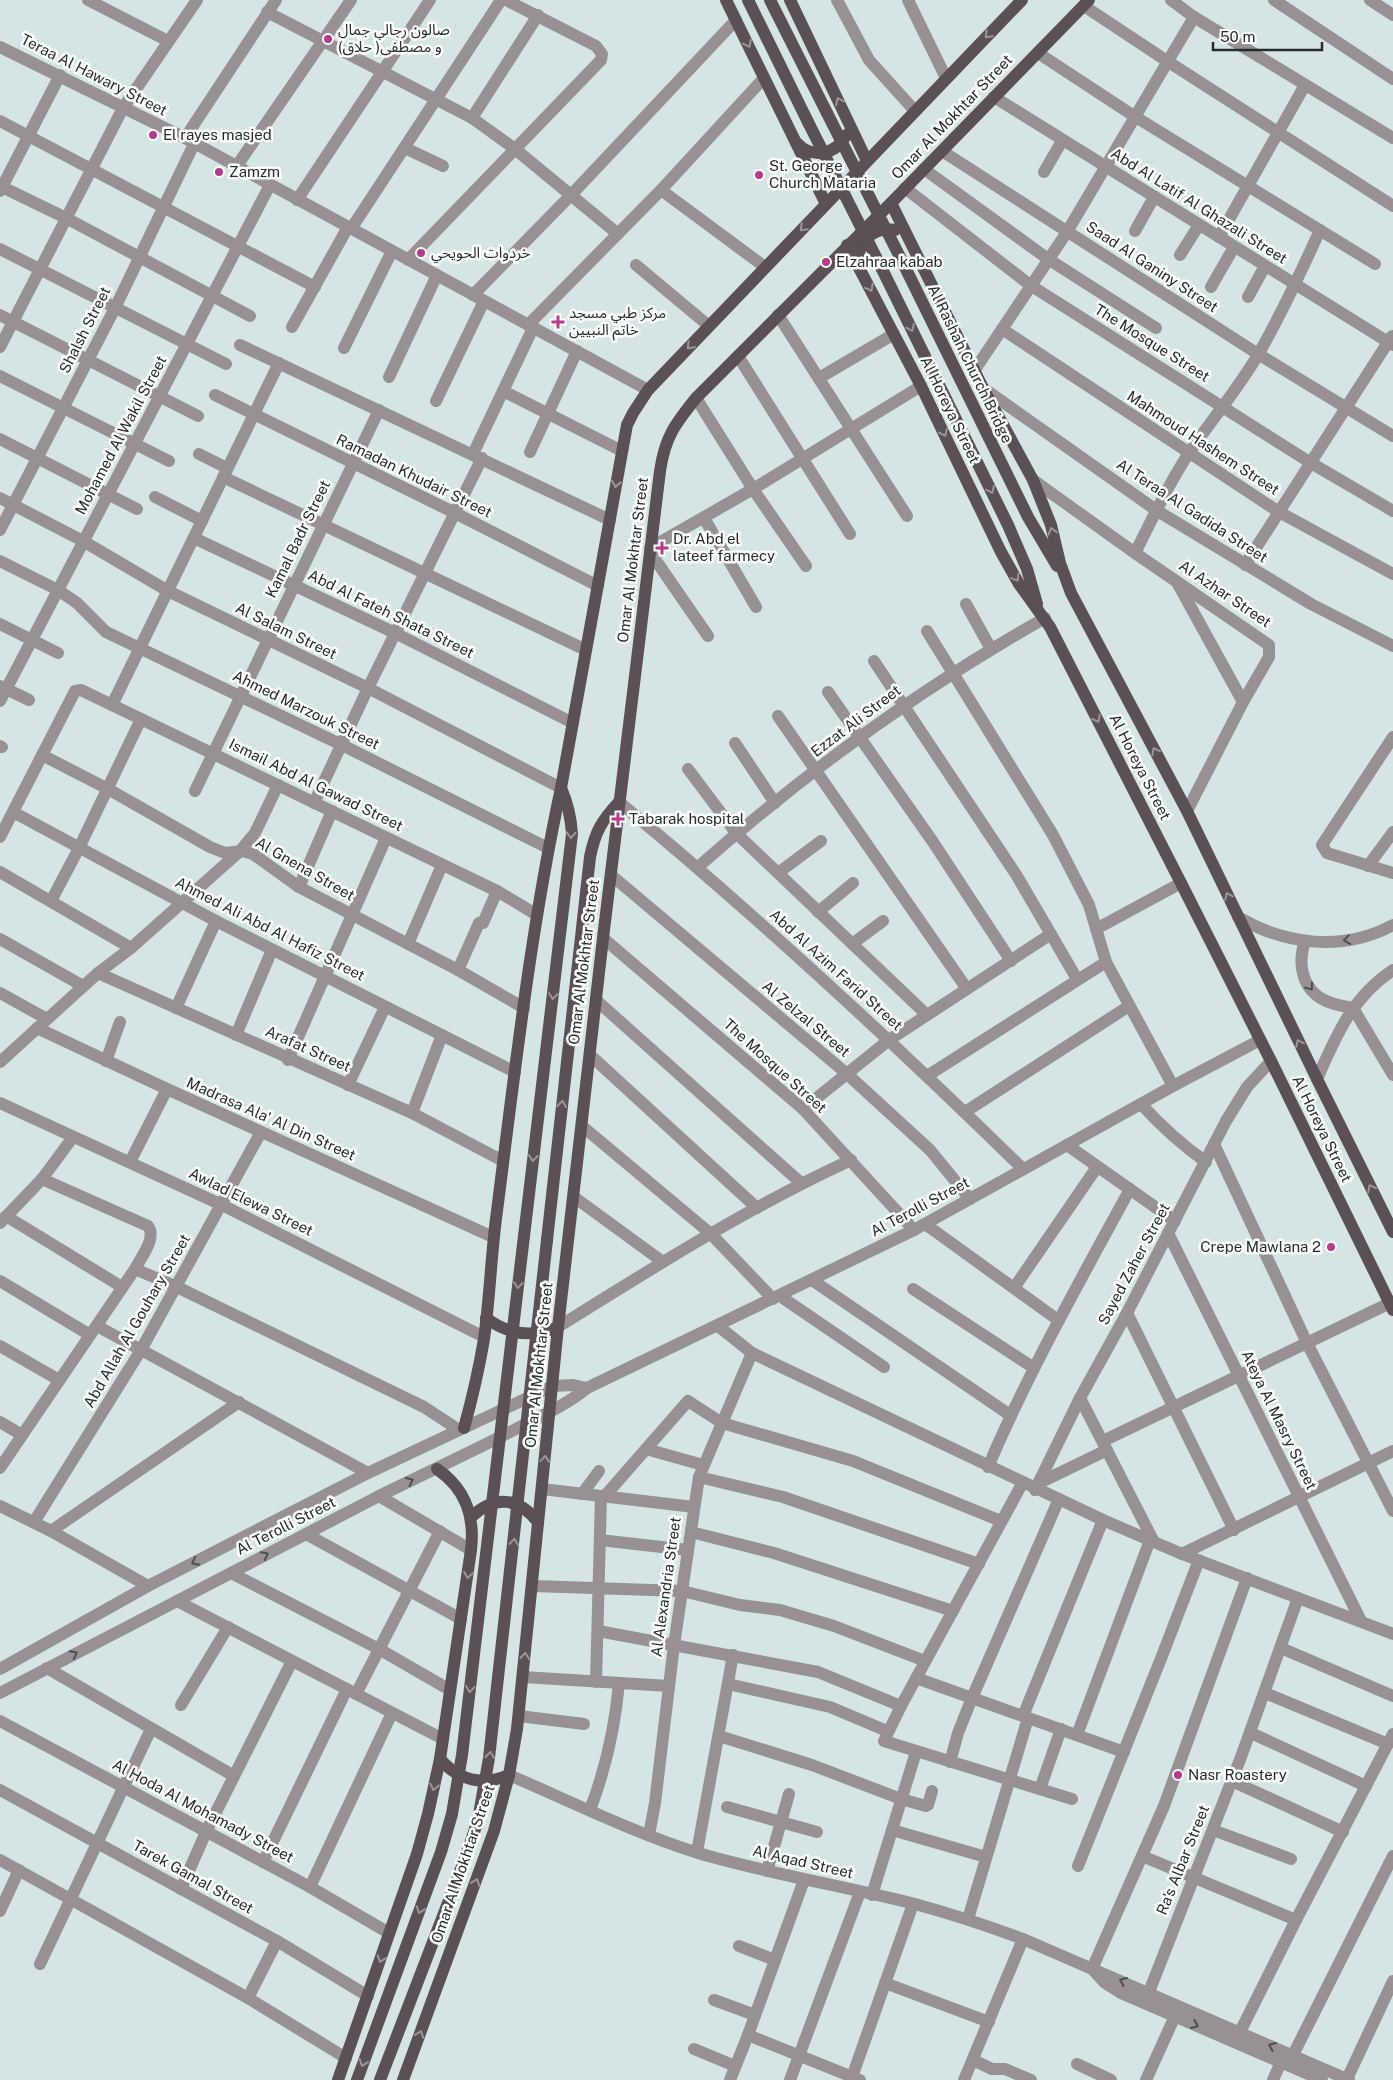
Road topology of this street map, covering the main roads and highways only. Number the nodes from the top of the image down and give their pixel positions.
1 (726, 0) edge
2 (748, 0) edge
3 (770, 0) edge
4 (790, 0) edge
5 (1022, 0) edge
6 (1086, 3) edge
7 (848, 118) junction
8 (794, 139) junction
9 (867, 160) junction
10 (891, 203) junction
11 (826, 204) junction
12 (906, 235) junction
13 (847, 245) junction
14 (860, 270) junction
15 (1065, 578) junction
16 (1041, 614) junction
17 (561, 788) junction
18 (620, 802) junction
19 (1391, 1225) edge
20 (1391, 1306) edge
21 (486, 1318) junction
22 (558, 1327) junction
23 (462, 1429) road end
24 (437, 1469) road end
25 (471, 1517) junction
26 (538, 1522) junction
27 (440, 1759) junction
28 (510, 1776) junction
29 (338, 2080) edge
30 (357, 2080) edge
31 (380, 2080) edge
32 (403, 2080) edge

1 -> 8 main road
2 -> 16 main road, bridge
3 - 15 main road, Al Rashah Church Bridge, bridge
7 -> 4 main road
5 -> 9 main road, Omar Al Mokhtar Street
6 - 10 main road, Omar Al Mokhtar Street
7 - 8 main road
7 - 9 main road
8 - 11 main road
9 - 11 main road, Omar Al Mokhtar Street
10 - 12 main road, Al Horeya Street
10 - 13 main road, Omar Al Mokhtar Street
11 -> 17 main road, Omar Al Mokhtar Street
12 - 14 main road
15 -> 12 main road, Al Horeya Street
13 - 14 main road, Al Horeya Street
13 - 18 main road, Omar Al Mokhtar Street
14 -> 16 main road, Al Horeya Street
19 -> 15 main road, Al Horeya Street
16 -> 20 main road, Al Horeya Street
17 - 21 main road, Omar Al Mokhtar Street
17 -> 30 main road, bridge
18 - 22 main road, Omar Al Mokhtar Street
31 -> 18 main road, bridge
21 - 22 main road
21 - 23 main road, Omar Al Mokhtar Street
26 -> 22 main road, Omar Al Mokhtar Street
24 - 25 main road
25 - 26 main road
25 -> 27 main road
28 -> 26 main road, Omar Al Mokhtar Street
27 - 28 main road
27 -> 29 main road
32 -> 28 main road, Omar Al Mokhtar Street

